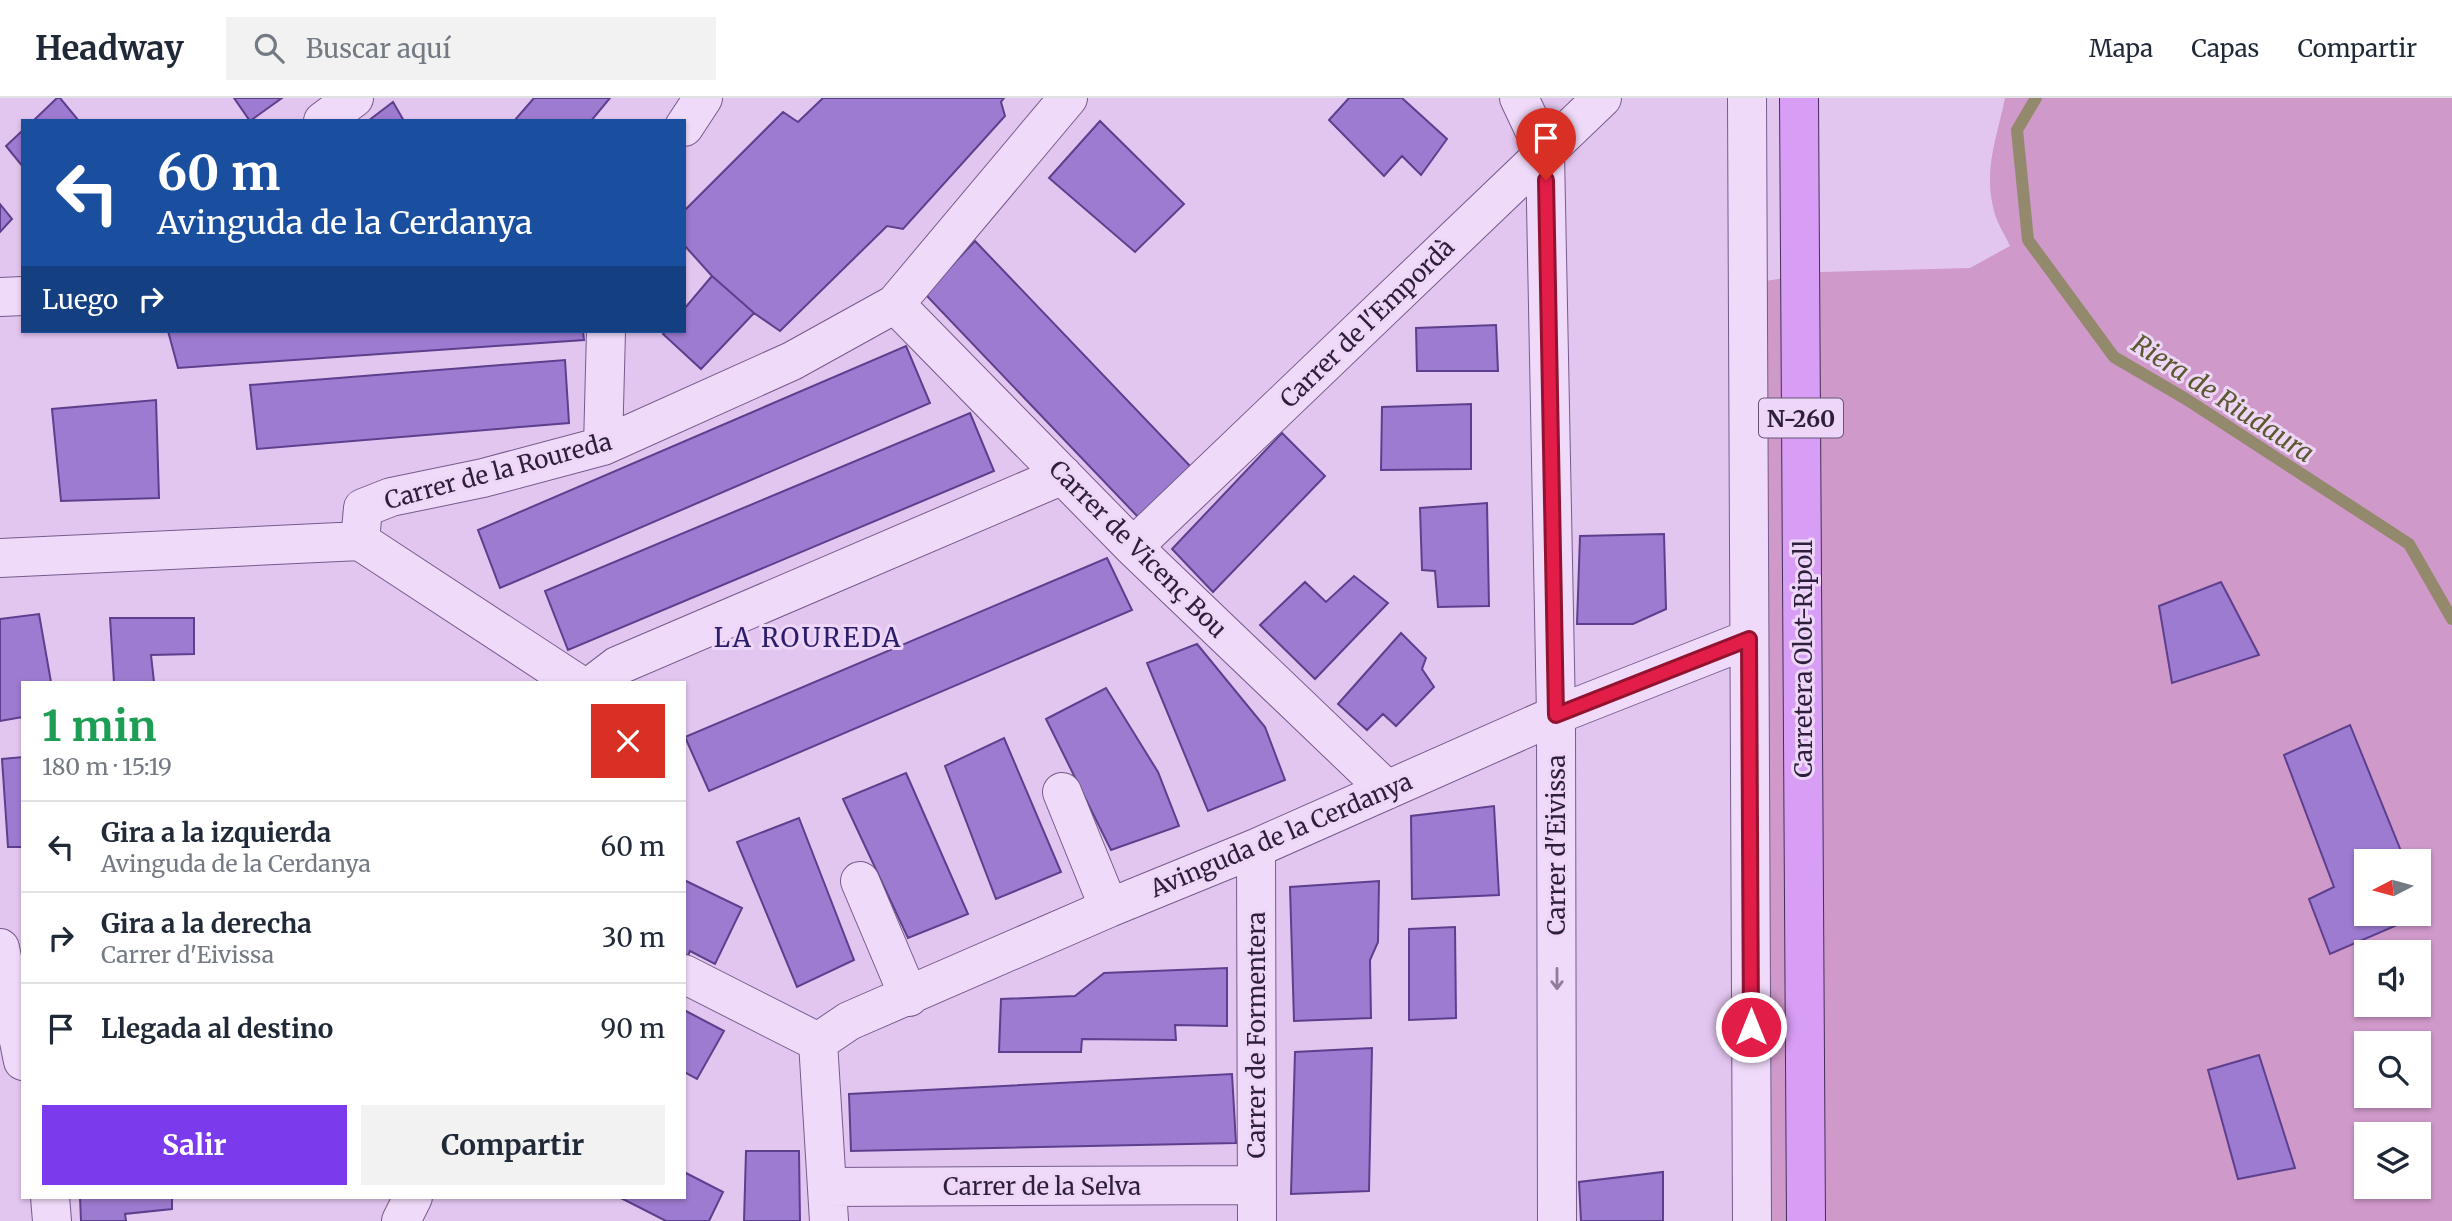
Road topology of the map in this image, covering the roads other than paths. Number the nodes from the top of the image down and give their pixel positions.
1 (354, 98) edge
2 (703, 98) edge
3 (1068, 98) edge
4 (1519, 98) edge
5 (1602, 98) edge
6 (1747, 98) edge
7 (1799, 98) edge
8 (326, 119) edge
9 (686, 124) edge
10 (1545, 153) junction
11 (21, 296) edge
12 (0, 298) edge
13 (895, 304) junction
14 (606, 333) edge
15 (603, 446) junction
16 (1063, 475) junction
17 (360, 541) junction
18 (1133, 547) junction
19 (0, 558) edge
20 (1749, 639) junction
21 (573, 681) edge
22 (597, 681) edge
23 (1556, 715) junction
24 (1387, 790) junction
25 (1062, 792) dead end
26 (1256, 848) junction
27 (860, 881) dead end
28 (1109, 908) junction
29 (21, 940) edge
30 (0, 942) edge
31 (0, 948) edge
32 (686, 975) edge
33 (909, 997) junction
34 (818, 1042) junction
35 (21, 1051) edge
36 (50, 1199) edge
37 (412, 1199) edge
38 (1257, 1203) edge
39 (829, 1204) edge
40 (52, 1221) edge
41 (401, 1221) edge
42 (1557, 1221) edge
43 (1752, 1221) edge
44 (1806, 1221) edge

1 - 8 street
2 - 9 street
3 - 13 street, Carrer de la Roureda
4 - 10 street, Carrer d'Eivissa
5 - 10 street, Carrer de l'Empordà
6 - 20 street
7 - 44 main road, Carretera Olot-Ripoll / N-260
10 - 18 street, Carrer de l'Empordà
10 - 23 street, Carrer d'Eivissa
11 - 12 street
13 - 15 street, Carrer de la Roureda
13 - 16 street, Carrer de Vicenç Bou
14 - 15 street
15 - 17 street, Carrer de la Roureda
16 - 18 street, Carrer de Vicenç Bou
16 - 22 street
17 - 19 street
17 - 21 street
18 - 24 street, Carrer de Vicenç Bou
20 - 23 street, Avinguda de la Cerdanya
20 - 43 street
23 - 24 street, Avinguda de la Cerdanya
23 -> 42 street, Carrer d'Eivissa
24 - 26 street, Avinguda de la Cerdanya
25 - 28 street
26 - 28 street, Avinguda de la Cerdanya
26 - 38 street, Carrer de Formentera
27 - 33 street
28 - 33 street, Avinguda de la Cerdanya
29 - 30 street
31 - 35 street
32 - 34 street
33 - 34 street, Avinguda de la Cerdanya
34 - 39 street
36 - 40 street
37 - 41 street
38 - 39 street, Carrer de la Selva

